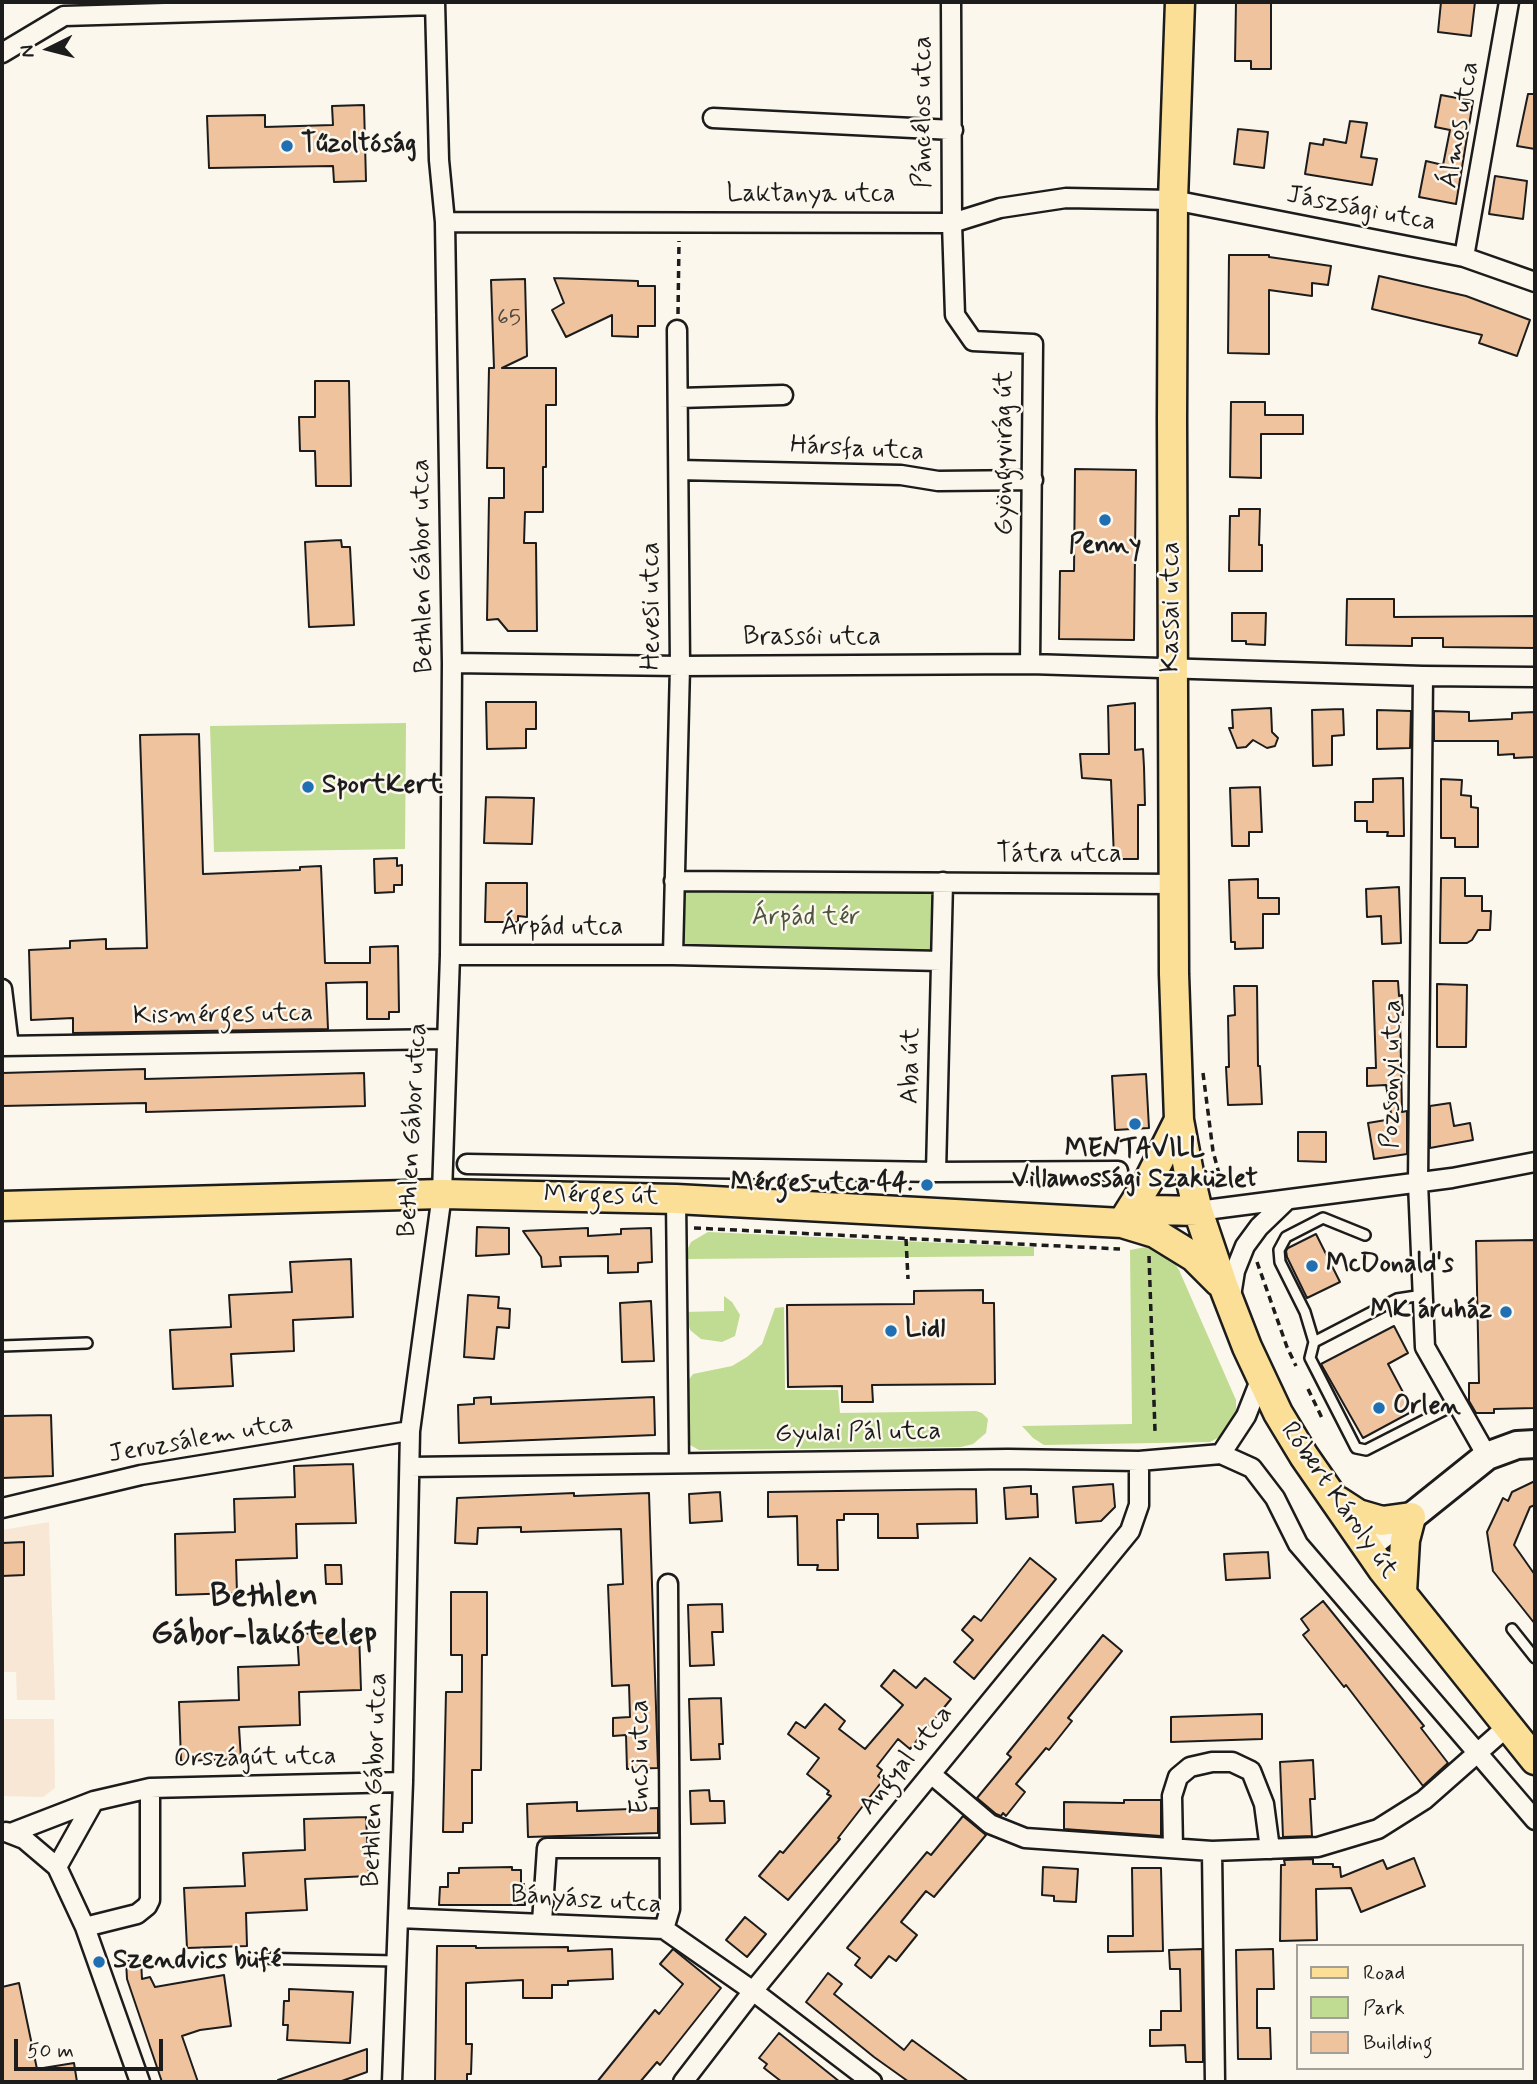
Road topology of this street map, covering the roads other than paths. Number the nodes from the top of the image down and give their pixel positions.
1 (951, 2) edge
2 (1180, 2) edge
3 (1509, 2) edge
4 (435, 3) edge
5 (2, 53) edge
6 (713, 118) dead end
7 (953, 130) junction
8 (1174, 200) junction
9 (445, 222) junction
10 (952, 223) junction
11 (1464, 257) junction
12 (1535, 282) edge
13 (677, 330) road end
14 (783, 395) dead end
15 (679, 398) junction
16 (678, 470) junction
17 (1033, 480) junction
18 (452, 663) junction
19 (1030, 664) junction
20 (680, 666) junction
21 (1173, 668) junction
22 (1423, 676) junction
23 (1535, 677) edge
24 (674, 881) junction
25 (943, 882) junction
26 (1174, 884) junction
27 (450, 955) junction
28 (673, 956) junction
29 (942, 961) junction
30 (2, 989) edge
31 (446, 1039) junction
32 (5, 1046) edge
33 (1179, 1120) junction
34 (1535, 1162) edge
35 (467, 1164) dead end
36 (1118, 1171) dead end
37 (936, 1172) junction
38 (1418, 1182) junction
39 (442, 1194) junction
40 (676, 1199) junction
41 (1286, 1201) junction
42 (2, 1206) edge
43 (1198, 1211) junction
44 (1366, 1235) dead end
45 (1122, 1236) junction
46 (1227, 1294) junction
47 (1423, 1295) junction
48 (1314, 1342) junction
49 (87, 1343) dead end
50 (2, 1346) edge
51 (1261, 1378) junction
52 (1458, 1403) junction
53 (410, 1431) junction
54 (1535, 1444) edge
55 (1221, 1454) junction
56 (1488, 1456) junction
57 (1139, 1461) junction
58 (679, 1462) junction
59 (410, 1467) junction
60 (1335, 1500) junction
61 (2, 1508) edge
62 (1411, 1517) junction
63 (1369, 1550) junction
64 (668, 1584) dead end
65 (1402, 1592) junction
66 (1512, 1629) dead end
67 (1535, 1658) edge
68 (1508, 1726) junction
69 (1477, 1752) junction
70 (1535, 1759) edge
71 (931, 1774) junction
72 (403, 1782) junction
73 (150, 1788) junction
74 (94, 1801) junction
75 (1535, 1820) edge
76 (6, 1832) edge
77 (669, 1848) junction
78 (1173, 1848) junction
79 (1270, 1849) junction
80 (1212, 1851) junction
81 (57, 1867) junction
82 (397, 1918) junction
83 (542, 1922) junction
84 (85, 1927) junction
85 (664, 1928) junction
86 (250, 1958) dead end
87 (396, 1961) junction
88 (753, 1991) junction
89 (140, 2082) edge
90 (392, 2082) edge
91 (683, 2082) edge
92 (872, 2082) edge
93 (1215, 2082) edge

1 - 7 street, Páncélos utca
2 - 8 main road, Kassai utca
3 - 11 street, Álmos utca
4 - 5 street
4 - 9 street, Bethlen Gábor utca
6 - 7 street
7 - 10 street, Páncélos utca
8 - 10 street, Laktanya utca
8 - 11 street, Jászsági utca
8 - 21 main road, Kassai utca
9 - 10 street, Laktanya utca
9 - 18 street, Bethlen Gábor utca
10 - 17 street, Gyöngyvirág út
11 - 12 street, Jászsági utca
13 - 15 street, Hevesi utca
14 - 15 street
15 - 16 street, Hevesi utca
16 - 17 street, Hársfa utca
16 - 20 street, Hevesi utca
17 - 19 street, Gyöngyvirág út
18 - 20 street, Brassói utca
18 - 27 street, Bethlen Gábor utca
19 - 20 street, Brassói utca
19 - 21 street, Brassói utca
20 - 24 street, Hevesi utca
21 - 22 street, Brassói utca
21 - 26 main road, Kassai utca
22 - 23 street, Brassói utca
22 - 38 street, Pozsonyi utca
24 - 25 street
24 - 28 street
25 - 26 street, Tátra utca
25 - 29 street
26 - 33 main road, Kassai utca
27 - 28 street, Árpád utca
27 - 31 street, Bethlen Gábor utca
28 - 29 street
29 - 37 street, Aba út
30 - 32 street
31 - 32 street, Kismérges utca
31 - 39 street, Bethlen Gábor utca
33 - 43 main road, Kassai utca
33 - 45 main road
34 - 38 street
35 - 37 street, Mérges út
36 - 37 street, Mérges út
38 - 41 street
38 - 47 street, Pozsonyi utca
39 - 40 main road, Mérges út
39 - 42 main road, Mérges út
39 - 53 street, Bethlen Gábor utca
40 - 45 main road, Mérges út
40 - 58 street
41 - 43 street
41 - 46 street
43 - 45 main road, Mérges út
43 - 46 main road, Róbert Károly út
44 - 48 lane
45 - 46 main road
46 - 51 main road, Róbert Károly út
47 - 48 lane
47 - 52 street, Pozsonyi utca
48 - 52 lane
49 - 50 lane
51 - 55 street
51 - 60 main road, Róbert Károly út
52 - 56 street, Pozsonyi utca
53 - 59 street, Bethlen Gábor utca
53 - 61 street, Jeruzsálem utca
54 - 56 street
55 - 57 street, Gyulai Pál utca
55 - 69 street
56 - 62 street
57 - 58 street, Gyulai Pál utca
57 - 71 street, Angyal utca
58 - 59 street, Gyulai Pál utca
59 - 72 street, Bethlen Gábor utca
60 - 62 main road
60 - 63 main road, Róbert Károly út
62 - 63 street
62 - 65 main road
63 - 65 main road, Róbert Károly út
64 - 77 street, Encsi utca
65 - 68 main road, Róbert Károly út
66 - 67 lane
68 - 69 street
68 - 70 main road, Róbert Károly út
69 - 75 street
69 - 79 street
71 - 78 street
71 - 88 street, Angyal utca
72 - 73 street, Országút utca
72 - 82 street, Bethlen Gábor utca
73 - 74 street, Országút utca
73 - 84 street, Országút utca
74 - 76 street, Országút utca
74 - 81 street
76 - 81 street, Országút utca
77 - 83 street
77 - 85 street, Encsi utca
78 - 79 street
78 - 80 street
79 - 80 street
80 - 93 street
81 - 84 street, Országút utca
82 - 83 street, Bányász utca
82 - 87 street, Bethlen Gábor utca
83 - 85 street, Bányász utca
84 - 89 street, Országút utca
85 - 88 street, Bányász utca
86 - 87 lane
87 - 90 street, Bethlen Gábor utca
88 - 91 street, Angyal utca
88 - 92 street, Bányász utca

